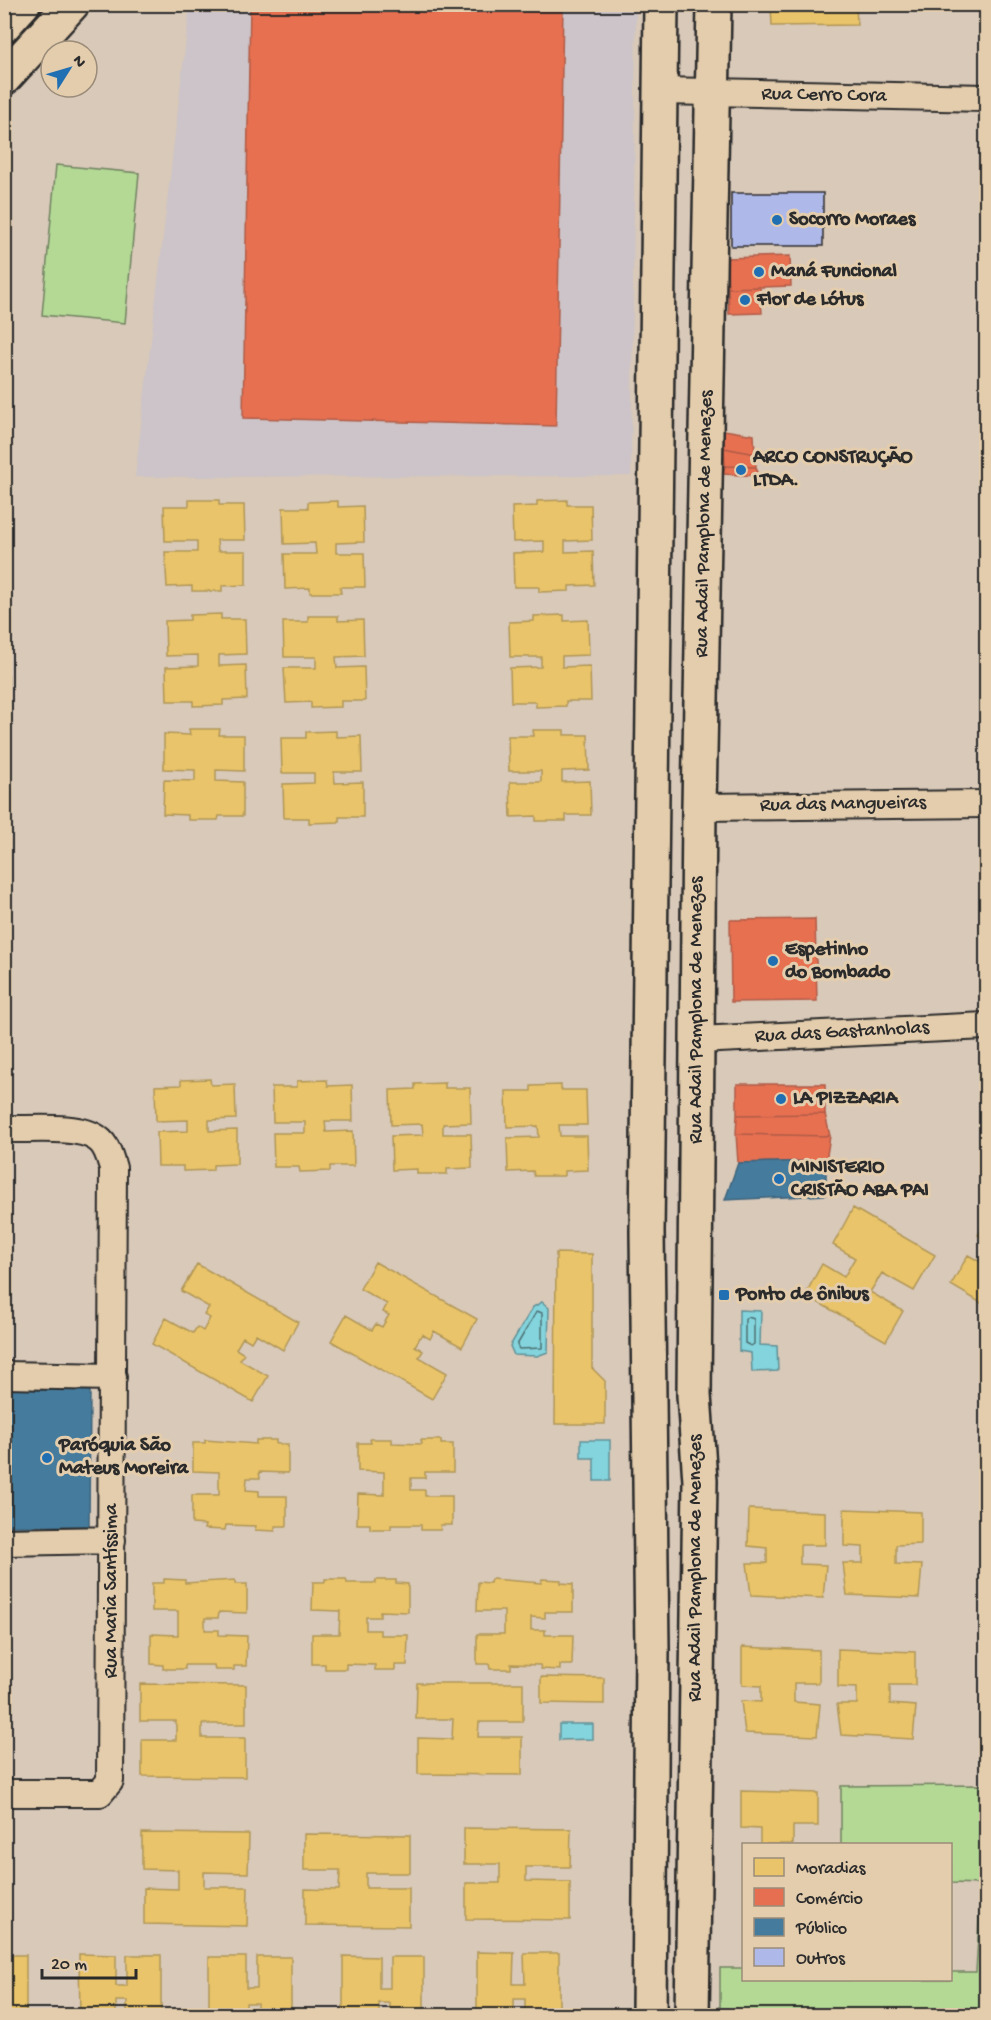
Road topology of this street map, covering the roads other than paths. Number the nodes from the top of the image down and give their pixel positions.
1 (23, 4) edge
2 (72, 4) edge
3 (661, 4) edge
4 (714, 4) edge
5 (4, 25) edge
6 (4, 78) edge
7 (661, 91) junction
8 (713, 94) junction
9 (987, 98) edge
10 (987, 804) edge
11 (699, 807) junction
12 (651, 961) junction
13 (987, 1026) edge
14 (697, 1030) junction
15 (649, 1073) junction
16 (4, 1129) edge
17 (696, 1138) junction
18 (4, 1375) edge
19 (113, 1377) junction
20 (112, 1540) junction
21 (4, 1542) edge
22 (697, 1648) junction
23 (652, 1649) junction
24 (4, 1793) edge
25 (650, 1931) junction
26 (692, 2004) edge
27 (649, 2016) edge

1 - 5 main road
2 - 6 main road
3 - 7 main road
4 - 8 main road, Rua Adail Pamplona de Menezes
7 - 8 street, Rua Cerro Cora
7 - 12 main road
8 - 9 street, Rua Cerro Cora
8 - 11 main road, Rua Adail Pamplona de Menezes
10 - 11 street, Rua das Mangueiras
11 - 14 main road, Rua Adail Pamplona de Menezes
12 - 14 main road
12 - 15 main road
13 - 14 street, Rua das Gastanholas
14 - 17 main road, Rua Adail Pamplona de Menezes
15 - 17 main road
15 - 23 main road
16 - 19 street, Rua Maria Santíssima
17 - 22 main road, Rua Adail Pamplona de Menezes
18 - 19 street
19 - 20 street, Rua Maria Santíssima
20 - 21 street
20 - 24 street, Rua Maria Santíssima
22 - 23 main road
22 - 26 main road, Rua Adail Pamplona de Menezes
23 - 25 main road
25 - 26 main road
25 - 27 main road

